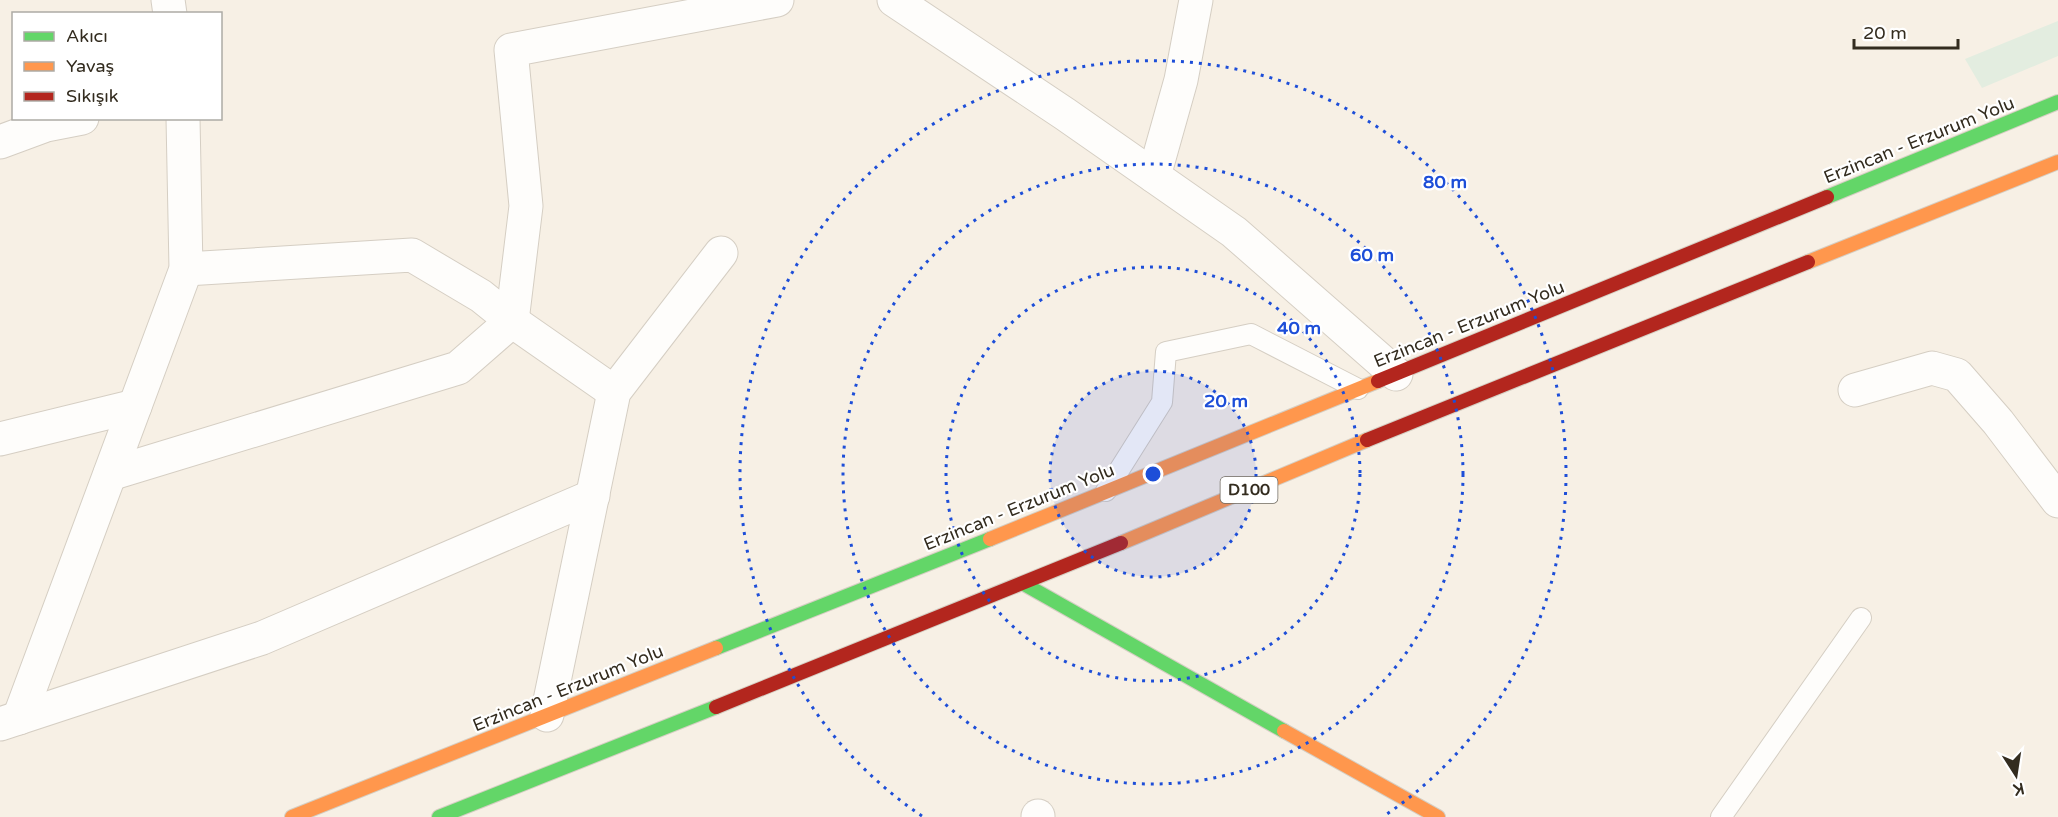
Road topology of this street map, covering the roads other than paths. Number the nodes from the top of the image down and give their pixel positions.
1 (777, 0) edge
2 (894, 0) edge
3 (1196, 0) edge
4 (2058, 102) edge
5 (72, 120) edge
6 (183, 120) edge
7 (0, 142) edge
8 (2058, 162) edge
9 (1154, 176) junction
10 (721, 253) dead end
11 (186, 269) junction
12 (512, 321) junction
13 (1396, 374) junction
14 (1358, 389) junction
15 (1855, 390) dead end
16 (614, 392) junction
17 (135, 406) junction
18 (0, 439) edge
19 (110, 474) junction
20 (1104, 493) junction
21 (593, 496) junction
22 (2058, 501) edge
23 (1024, 584) junction
24 (1861, 618) dead end
25 (547, 715) junction
26 (9, 721) edge
27 (291, 817) edge
28 (439, 817) edge
29 (1438, 817) edge
30 (1721, 817) edge

1 - 12 street
2 - 9 street
3 - 9 street
4 - 13 main road, Erzincan - Erzurum Yolu
5 - 7 street
6 - 11 street
8 - 23 main road, D100
9 - 13 street
10 - 16 street
11 - 12 street
11 - 17 street
12 - 16 street
12 - 19 street
13 - 14 main road, Erzincan - Erzurum Yolu
14 - 20 main road, Erzincan - Erzurum Yolu
14 - 20 lane
15 - 22 street
16 - 21 street
17 - 18 street
17 - 19 street
19 - 26 street
20 - 25 main road, Erzincan - Erzurum Yolu
21 - 25 street
21 - 26 street
23 - 28 main road, D100
23 - 29 main road
24 - 30 lane
25 - 27 main road, Erzincan - Erzurum Yolu

